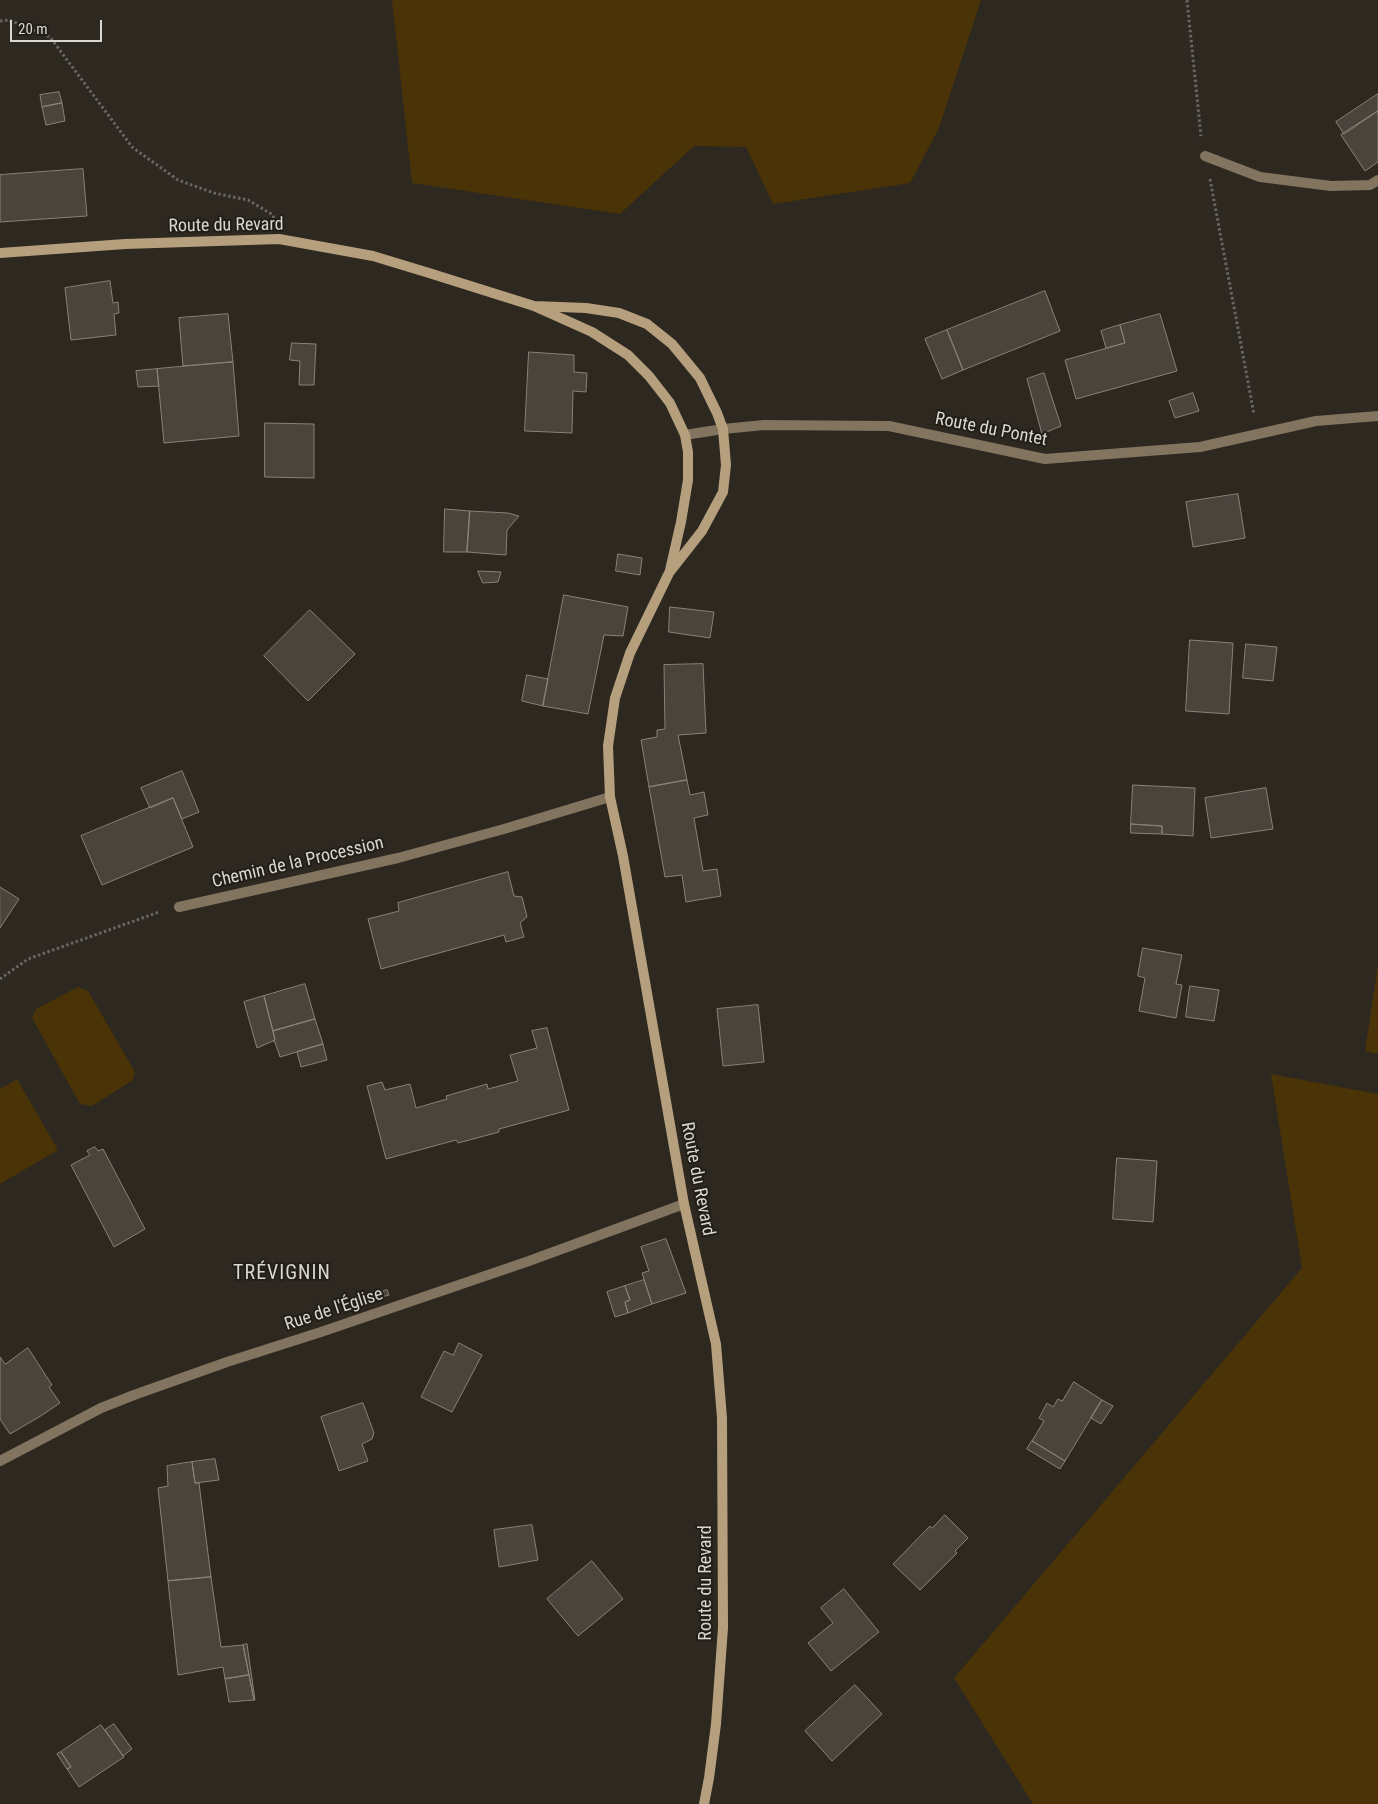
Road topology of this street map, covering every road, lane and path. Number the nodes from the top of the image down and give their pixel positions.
1 (1187, 0) edge
2 (0, 20) edge
3 (1205, 156) junction
4 (1378, 180) edge
5 (279, 239) junction
6 (0, 253) edge
7 (534, 306) junction
8 (1378, 416) edge
9 (723, 429) junction
10 (1258, 434) junction
11 (685, 435) junction
12 (669, 573) junction
13 (610, 797) junction
14 (179, 907) joint
15 (0, 979) edge
16 (684, 1204) junction
17 (0, 1461) edge
18 (704, 1804) edge

1 - 3 path
2 - 5 path
3 - 4 street
3 - 10 path
5 - 6 main road, Route du Revard
5 - 7 main road, Route du Revard
7 - 9 main road, Route du Revard
7 - 11 main road, Route du Revard
8 - 10 street, Route du Pontet
9 - 10 street, Route du Pontet
9 - 11 street, Route du Pontet
9 - 12 main road, Route du Revard
11 - 12 main road, Route du Revard
12 - 13 main road, Route du Revard
13 - 14 street, Chemin de la Procession
13 - 16 main road, Route du Revard
14 - 15 path
16 - 17 street, Rue de l'Église
16 - 18 main road, Route du Revard

